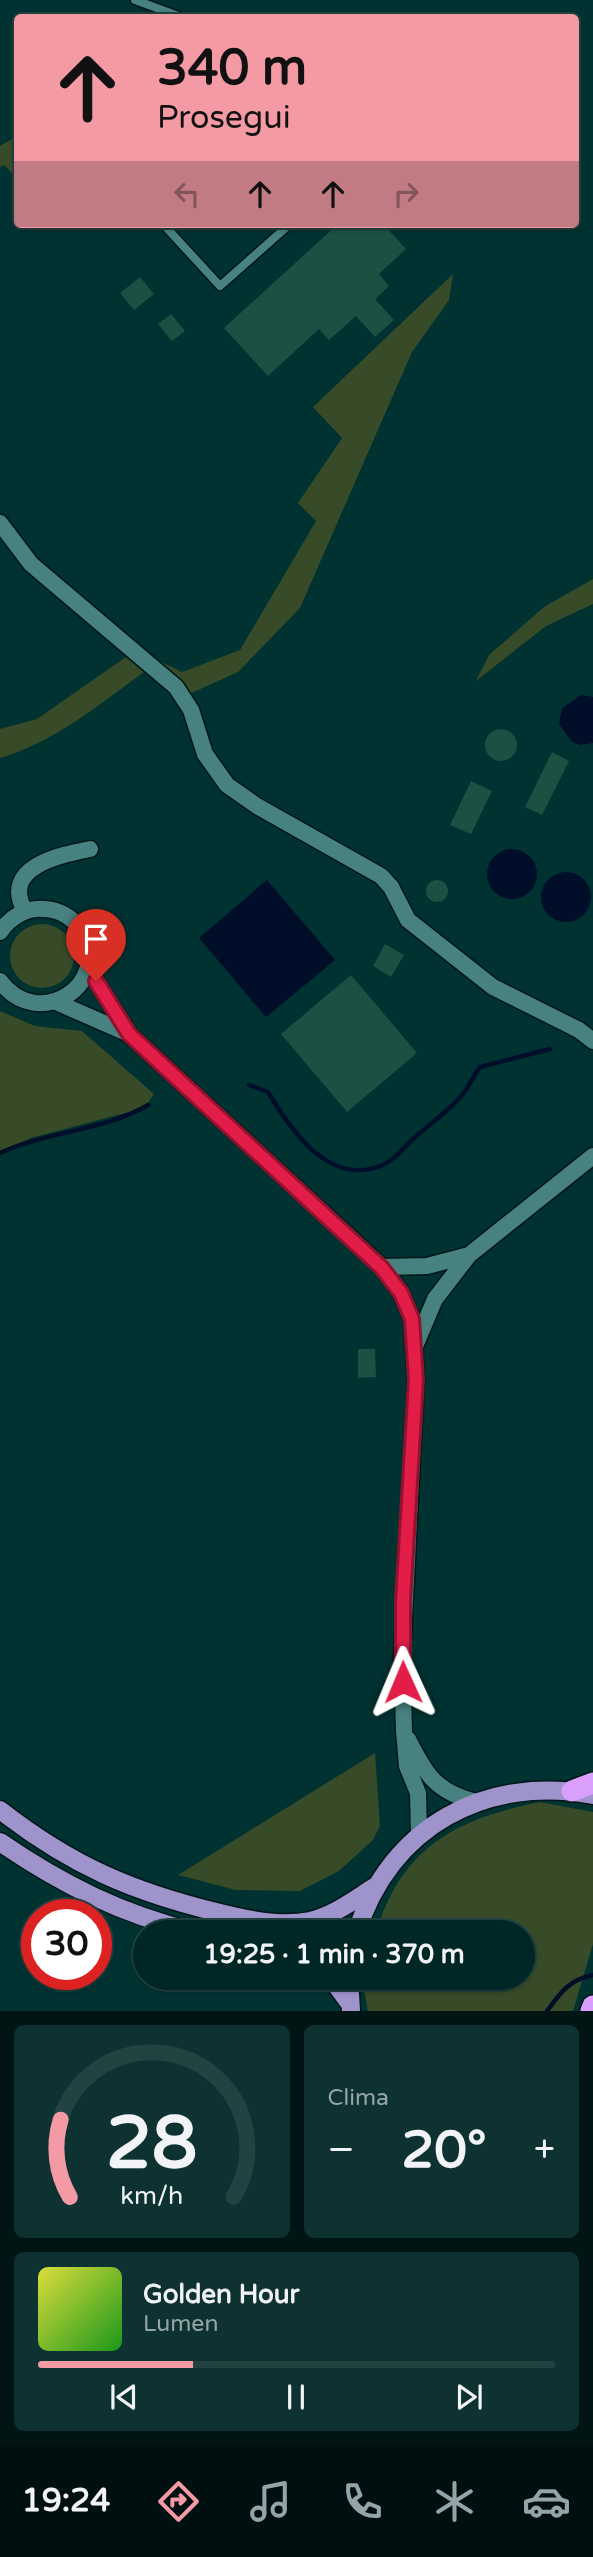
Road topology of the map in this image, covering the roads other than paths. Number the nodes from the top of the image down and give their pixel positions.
1 (135, 0) edge
2 (173, 14) edge
3 (167, 228) edge
4 (285, 228) edge
5 (0, 523) edge
6 (90, 849) dead end
7 (25, 911) junction
8 (0, 932) edge
9 (89, 952) junction
10 (3, 988) edge
11 (56, 1002) junction
12 (129, 1034) junction
13 (593, 1041) edge
14 (593, 1156) edge
15 (469, 1255) junction
16 (382, 1268) junction
17 (415, 1346) junction
18 (404, 1731) junction
19 (593, 1783) edge
20 (572, 1791) junction
21 (593, 1795) edge
22 (476, 1802) junction
23 (0, 1810) edge
24 (419, 1835) junction
25 (0, 1842) edge
26 (376, 1886) junction
27 (147, 1920) edge
28 (362, 1920) edge
29 (339, 1990) edge
30 (349, 1990) edge
31 (350, 2008) edge

1 - 2 lane
3 - 4 lane
5 - 13 street
6 - 7 street
7 - 8 street
7 - 9 street
9 - 11 street
9 - 12 street
10 - 11 street
11 - 12 street
12 - 16 street
14 - 15 street
15 - 16 street
15 - 17 street
16 - 17 street
17 - 18 street
18 - 22 street
18 - 24 street
19 - 20 highway
20 - 21 main road
20 - 22 main road
22 - 24 main road
23 - 26 main road
24 - 26 main road
25 - 27 main road
26 - 28 main road
29 - 31 main road
30 - 31 main road

